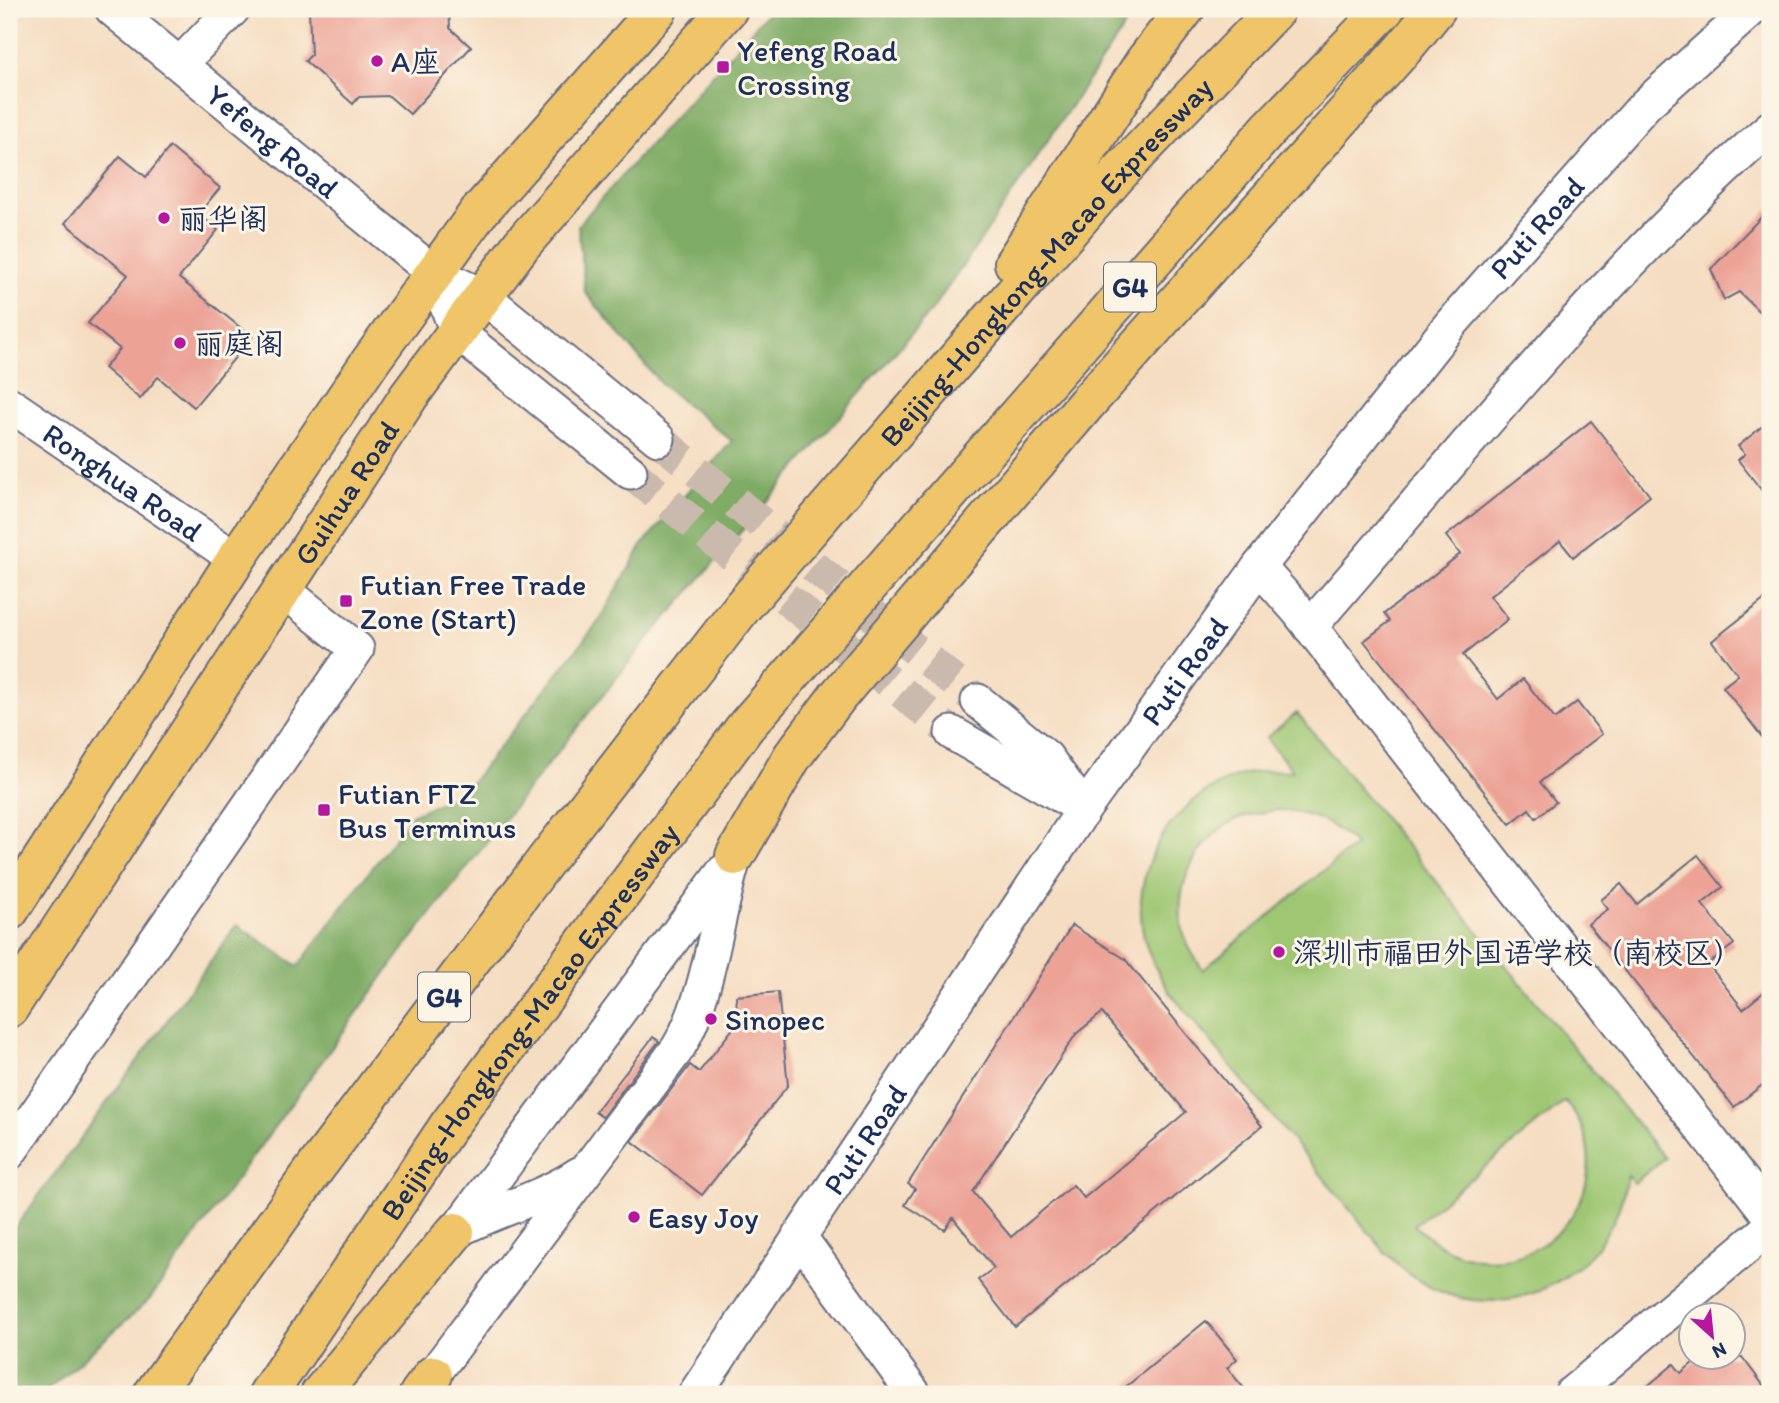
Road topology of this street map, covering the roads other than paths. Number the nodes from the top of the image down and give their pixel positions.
1 (112, 9) edge
2 (233, 9) edge
3 (658, 9) edge
4 (728, 9) edge
5 (1185, 9) edge
6 (1276, 9) edge
7 (1385, 9) edge
8 (1436, 9) edge
9 (1752, 9) edge
10 (180, 64) junction
11 (1770, 128) edge
12 (434, 273) junction
13 (484, 296) junction
14 (457, 332) junction
15 (942, 374) junction
16 (9, 404) edge
17 (658, 439) tunnel mouth
18 (630, 472) tunnel mouth
19 (236, 559) junction
20 (1259, 567) junction
21 (282, 589) junction
22 (1310, 627) junction
23 (978, 701) tunnel mouth
24 (952, 733) tunnel mouth
25 (1084, 808) junction
26 (735, 856) junction
27 (9, 911) edge
28 (9, 1007) edge
29 (9, 1153) edge
30 (591, 1166) junction
31 (1770, 1216) edge
32 (1770, 1227) edge
33 (455, 1232) junction
34 (800, 1236) junction
35 (426, 1385) edge
36 (153, 1394) edge
37 (268, 1394) edge
38 (320, 1394) edge
39 (695, 1394) edge
40 (914, 1394) edge
41 (1571, 1394) edge

1 - 10 street, Yefeng Road
2 - 10 street
3 - 12 main road, Guihua Road
4 - 13 main road, Guihua Road
5 - 15 main road
6 - 15 main road, Beijing-Hongkong-Macao Expressway / G4
7 - 37 main road, Beijing-Hongkong-Macao Expressway / G4, bridge
8 - 26 main road, bridge
9 - 20 street, Puti Road
10 - 12 street, Yefeng Road
11 - 22 street
12 - 13 street, Yefeng Road
12 - 14 street, Yefeng Road
12 - 19 main road, Guihua Road
13 - 14 main road, Guihua Road
13 - 17 street, Yefeng Road
14 - 18 street, Yefeng Road
14 - 21 main road, Guihua Road
15 - 36 main road, Beijing-Hongkong-Macao Expressway / G4, bridge
16 - 19 street, Ronghua Road
19 - 27 main road, Guihua Road
20 - 22 street
20 - 25 street, Puti Road
21 - 28 main road, Guihua Road
21 - 29 street
22 - 31 street
23 - 25 street
24 - 25 street
25 - 34 street, Puti Road
26 - 30 street
26 - 33 street
30 - 33 street
30 - 35 street
32 - 41 street
33 - 38 main road
34 - 39 street, Puti Road
34 - 40 street

